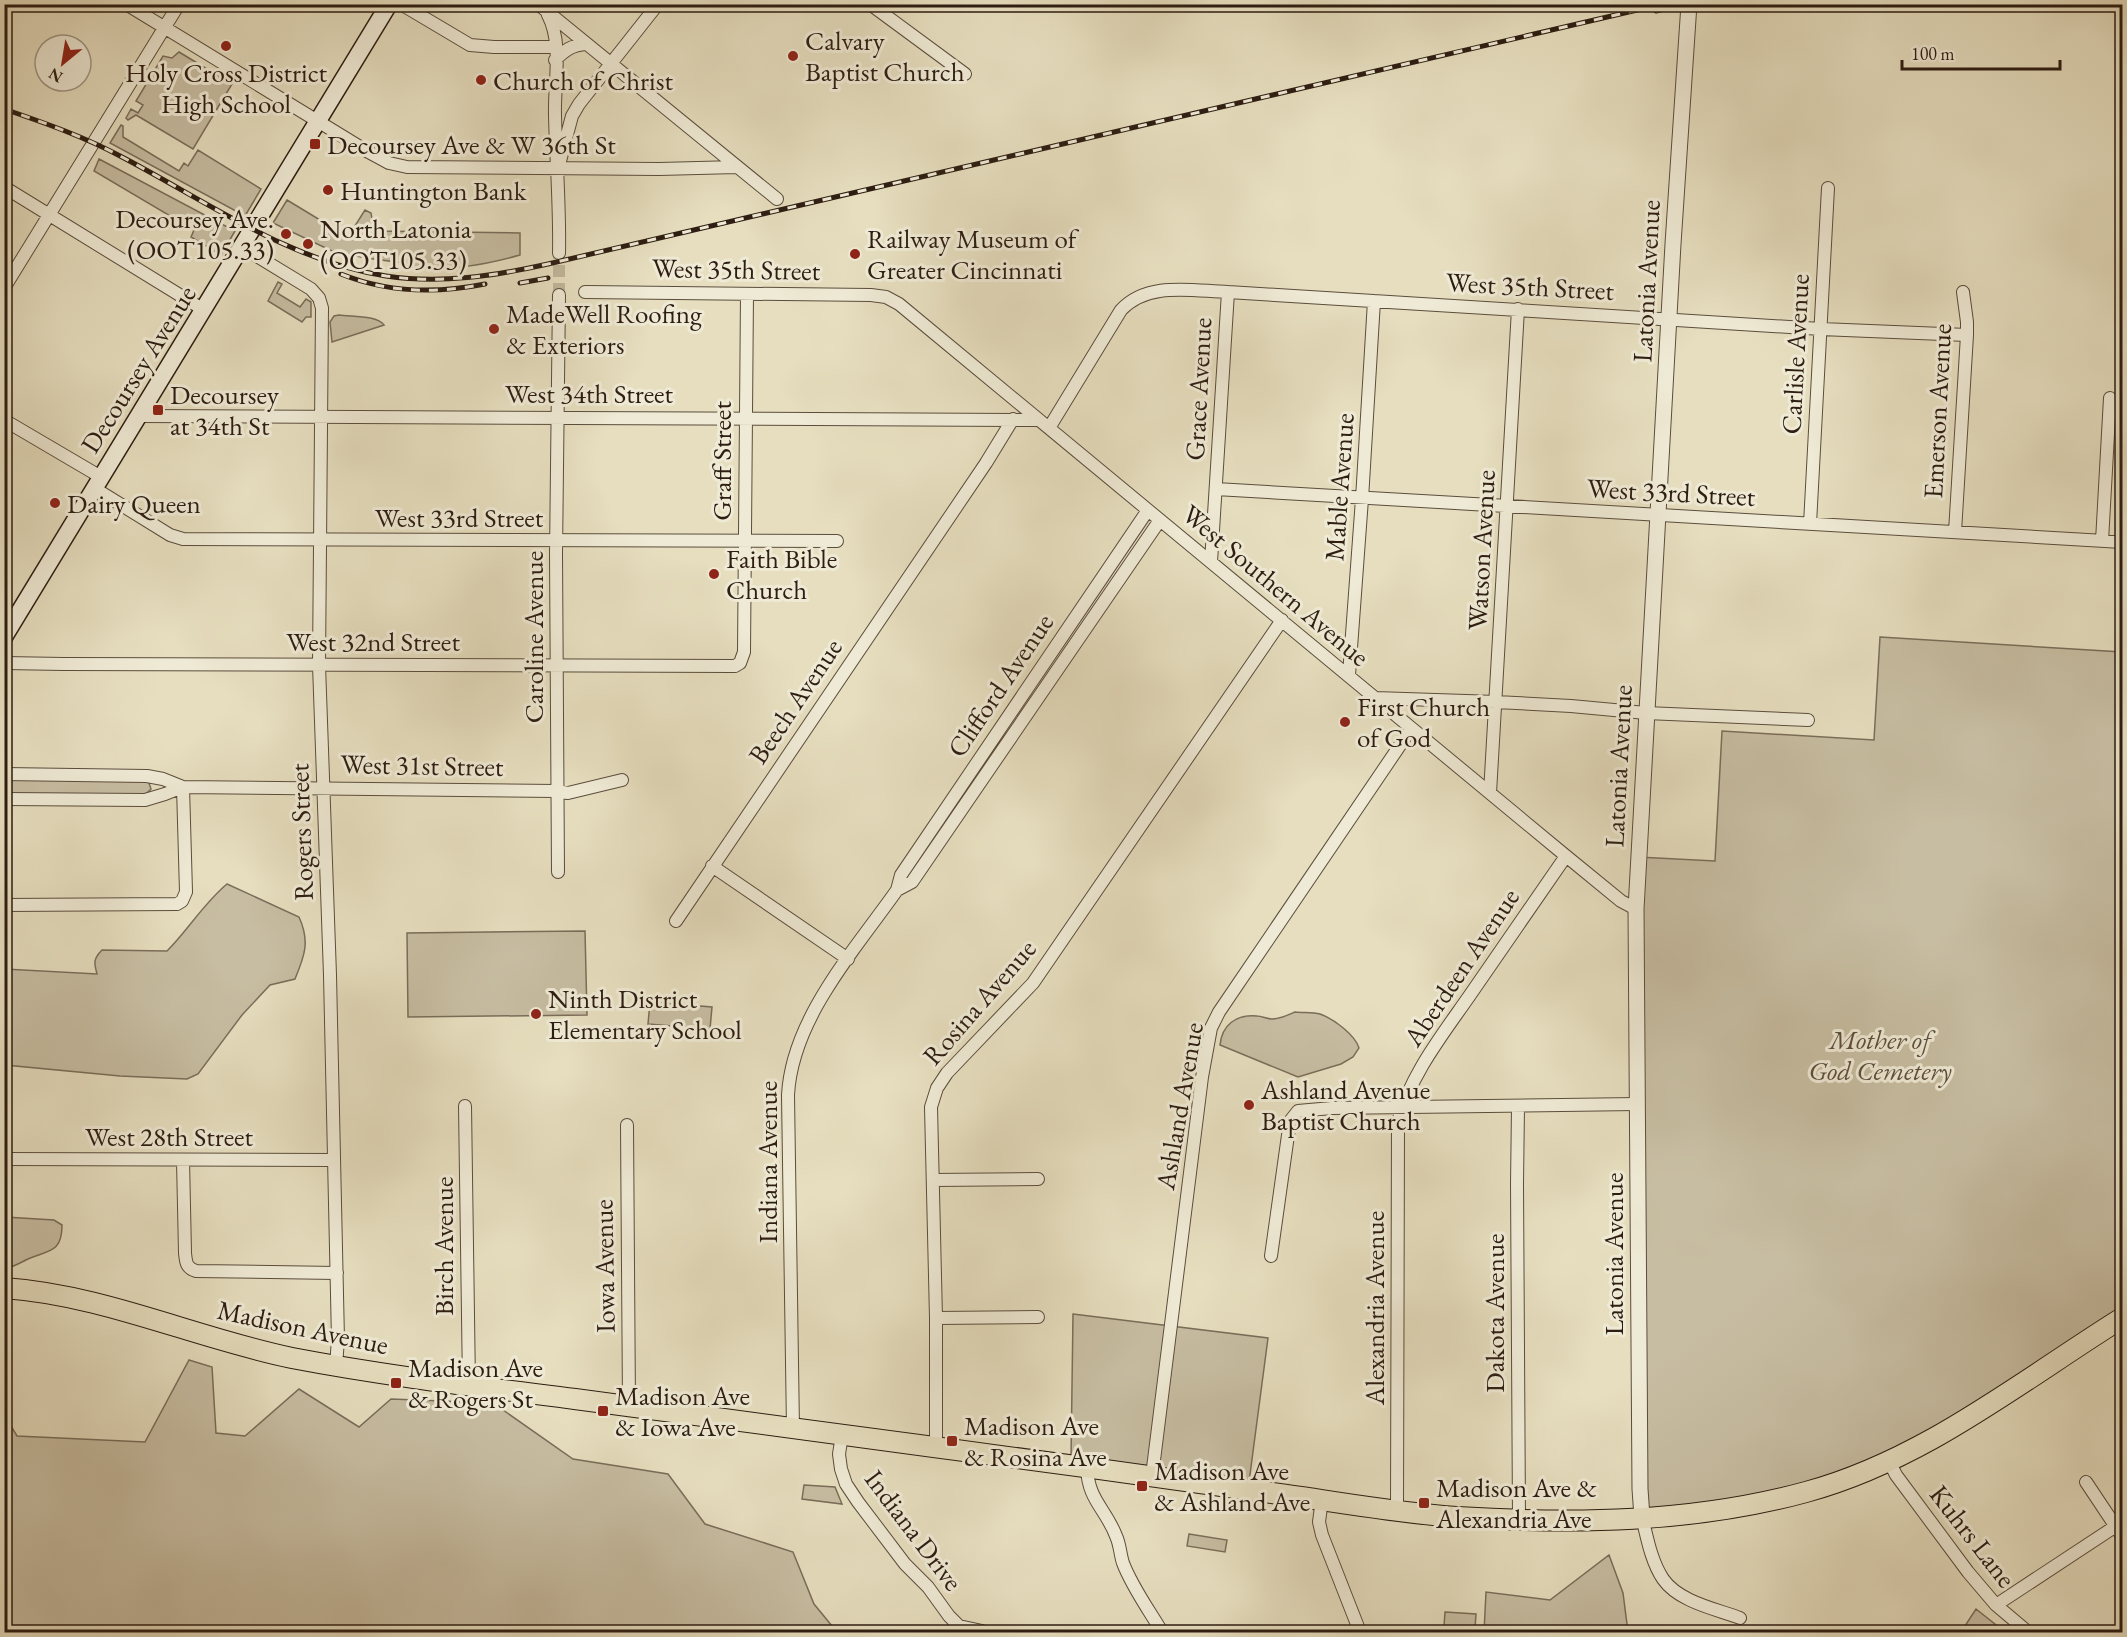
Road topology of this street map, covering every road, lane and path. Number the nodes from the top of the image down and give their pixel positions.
1 (126, 4) edge
2 (179, 4) edge
3 (389, 4) edge
4 (401, 4) edge
5 (658, 4) edge
6 (870, 4) edge
7 (542, 8) edge
8 (1689, 12) edge
9 (165, 29) junction
10 (586, 44) junction
11 (556, 47) junction
12 (555, 60) junction
13 (611, 64) junction
14 (965, 74) dead end
15 (556, 83) junction
16 (579, 104) junction
17 (318, 123) junction
18 (557, 167) junction
19 (737, 167) junction
20 (4, 187) edge
21 (1828, 188) dead end
22 (777, 199) dead end
23 (49, 215) junction
24 (242, 247) junction
25 (560, 253) tunnel mouth
26 (4, 288) edge
27 (585, 292) dead end
28 (1228, 292) junction
29 (1963, 292) dead end
30 (747, 294) junction
31 (559, 295) tunnel mouth
32 (886, 297) joint
33 (1374, 301) junction
34 (204, 309) junction
35 (1518, 309) junction
36 (1670, 318) junction
37 (1821, 329) junction
38 (1967, 335) junction
39 (2110, 398) dead end
40 (139, 416) junction
41 (557, 416) junction
42 (321, 417) junction
43 (745, 418) junction
44 (1013, 418) junction
45 (4, 420) edge
46 (1038, 420) junction
47 (1049, 428) junction
48 (98, 483) junction
49 (1216, 489) junction
50 (1362, 499) junction
51 (1508, 506) junction
52 (1148, 510) junction
53 (1658, 515) junction
54 (1160, 520) junction
55 (1810, 524) junction
56 (1955, 532) junction
57 (319, 540) junction
58 (837, 541) dead end
59 (2102, 541) junction
60 (556, 542) junction
61 (745, 542) junction
62 (2122, 542) edge
63 (1211, 562) junction
64 (1282, 620) junction
65 (4, 637) edge
66 (4, 663) edge
67 (740, 663) joint
68 (319, 665) junction
69 (556, 665) junction
70 (1348, 675) junction
71 (1375, 698) junction
72 (1496, 702) junction
73 (1646, 713) junction
74 (1808, 720) dead end
75 (1411, 729) junction
76 (4, 774) edge
77 (622, 780) dead end
78 (183, 787) junction
79 (324, 788) junction
80 (556, 791) junction
81 (1490, 793) junction
82 (4, 798) edge
83 (1566, 856) junction
84 (712, 866) junction
85 (558, 872) dead end
86 (897, 890) junction
87 (4, 905) edge
88 (1636, 909) junction
89 (876, 920) joint
90 (676, 921) dead end
91 (848, 959) junction
92 (1637, 1104) junction
93 (465, 1106) dead end
94 (1402, 1107) junction
95 (1518, 1107) junction
96 (627, 1125) dead end
97 (4, 1159) edge
98 (183, 1160) junction
99 (334, 1160) junction
100 (1038, 1179) dead end
101 (933, 1180) junction
102 (1271, 1256) dead end
103 (337, 1273) junction
104 (4, 1288) edge
105 (1038, 1317) dead end
106 (936, 1318) junction
107 (2122, 1318) edge
108 (336, 1365) junction
109 (469, 1385) junction
110 (630, 1406) junction
111 (793, 1429) junction
112 (842, 1435) junction
113 (936, 1447) junction
114 (1889, 1461) junction
115 (1087, 1468) junction
116 (1152, 1476) junction
117 (2086, 1482) dead end
118 (1322, 1499) junction
119 (1397, 1509) junction
120 (1642, 1517) junction
121 (1519, 1518) junction
122 (2119, 1531) edge
123 (1996, 1605) junction
124 (1740, 1618) dead end
125 (981, 1631) dead end
126 (1162, 1632) edge
127 (1360, 1632) edge
128 (2028, 1632) edge

1 - 9 street
2 - 9 street
3 - 17 main road, Decoursey Avenue
4 - 11 street
5 - 13 street
6 - 14 street
7 - 10 street
7 - 11 street
8 - 36 street, Latonia Avenue
9 - 17 street
9 - 23 street
10 - 12 street
10 - 13 street
11 - 12 street
12 - 15 street
13 - 16 street
13 - 19 street
15 - 16 street
15 - 18 street
16 - 18 street
17 - 18 street
17 - 24 main road, Decoursey Avenue
18 - 19 street
18 - 25 street
19 - 22 street
20 - 23 street
21 - 37 street, Carlisle Avenue
23 - 26 street
23 - 34 street
24 - 34 main road, Decoursey Avenue
24 - 42 street, Rogers Street
27 - 30 street, West 35th Street
28 - 33 street, West 35th Street
28 - 47 street, West 35th Street
28 - 49 street, Grace Avenue
29 - 38 street, Emerson Avenue
30 - 32 street, West 35th Street
30 - 43 street, Graff Street
31 - 41 street, Caroline Avenue
32 - 46 street, West Southern Avenue
33 - 35 street, West 35th Street
33 - 50 street, Mable Avenue
34 - 40 main road, Decoursey Avenue
35 - 36 street, West 35th Street
35 - 51 street, Watson Avenue
36 - 37 street, West 35th Street
36 - 53 street, Latonia Avenue
37 - 38 street, West 35th Street
37 - 55 street, Carlisle Avenue
38 - 56 street, Emerson Avenue
39 - 59 street
40 - 42 street, West 34th Street
40 - 48 main road, Decoursey Avenue
41 - 42 street, West 34th Street
41 - 43 street, West 34th Street
41 - 60 street, Caroline Avenue
42 - 57 street, Rogers Street
43 - 44 street, West 34th Street
43 - 61 street, Graff Street
44 - 46 street, West 34th Street
44 - 84 street, Beech Avenue
45 - 48 street, West 33rd Street
46 - 47 street, West Southern Avenue
47 - 52 street, West Southern Avenue
48 - 57 street, West 33rd Street
48 - 65 main road, Decoursey Avenue
49 - 50 street, West 33rd Street
49 - 63 street, Grace Avenue
50 - 51 street, West 33rd Street
50 - 70 street, Mable Avenue
51 - 53 street, West 33rd Street
51 - 72 street, Watson Avenue
52 - 54 street, West Southern Avenue
52 - 86 street, Clifford Avenue
53 - 55 street, West 33rd Street
53 - 73 street, Latonia Avenue
54 - 63 street, West Southern Avenue
54 - 86 street, Clifford Avenue
55 - 56 street, West 33rd Street
56 - 59 street, West 33rd Street
57 - 60 street, West 33rd Street
57 - 68 street, Rogers Street
58 - 61 street, West 33rd Street
59 - 62 street, West 33rd Street
60 - 61 street, West 33rd Street
60 - 69 street, Caroline Avenue
61 - 67 street, Graff Street
63 - 64 street, West Southern Avenue
64 - 70 street, West Southern Avenue
64 - 101 street, Rosina Avenue
66 - 68 street, West 32nd Street
67 - 69 street, West 32nd Street
68 - 69 street, West 32nd Street
68 - 79 street, Rogers Street
69 - 80 street, Caroline Avenue
70 - 71 street, West Southern Avenue
71 - 72 street
71 - 75 street, West Southern Avenue
72 - 73 street
72 - 81 street, Watson Avenue
73 - 74 street
73 - 88 street, Latonia Avenue
75 - 81 street, West Southern Avenue
75 - 116 street, Ashland Avenue
76 - 78 street, West 31st Street
77 - 80 street, West 31st Street
78 - 79 street, West 31st Street
78 - 82 street, West 31st Street
78 - 87 street
79 - 80 street, West 31st Street
79 - 99 street, Rogers Street
80 - 85 street, Caroline Avenue
81 - 83 street, West Southern Avenue
83 - 88 street, West Southern Avenue
83 - 94 street, Aberdeen Avenue
84 - 90 street, Beech Avenue
84 - 91 street
86 - 89 street, Clifford Avenue
88 - 92 street, Latonia Avenue
89 - 91 street, Indiana Avenue
91 - 111 street, Indiana Avenue
92 - 95 street
92 - 120 street, Latonia Avenue
93 - 109 street, Birch Avenue
94 - 95 street
94 - 102 street
94 - 119 street, Alexandria Avenue
95 - 121 street, Dakota Avenue
96 - 110 street, Iowa Avenue
97 - 98 street, West 28th Street
98 - 99 street, West 28th Street
98 - 103 street
99 - 103 street, Rogers Street
100 - 101 street
101 - 106 street, Rosina Avenue
103 - 108 street, Rogers Street
104 - 108 main road, Madison Avenue
105 - 106 street
106 - 113 street, Rosina Avenue
107 - 114 main road, Madison Avenue
108 - 109 main road, Madison Avenue
109 - 110 main road, Madison Avenue
110 - 111 main road, Madison Avenue
111 - 112 main road, Madison Avenue
112 - 113 main road, Madison Avenue
112 - 125 street, Indiana Drive
113 - 115 main road, Madison Avenue
114 - 120 main road, Madison Avenue
114 - 123 street, Kuhrs Lane
115 - 116 main road, Madison Avenue
115 - 126 street
116 - 118 main road, Madison Avenue
117 - 122 street
118 - 119 main road, Madison Avenue
118 - 127 street
119 - 121 main road, Madison Avenue
120 - 121 main road, Madison Avenue
120 - 124 street
122 - 123 street
123 - 128 street, Kuhrs Lane

